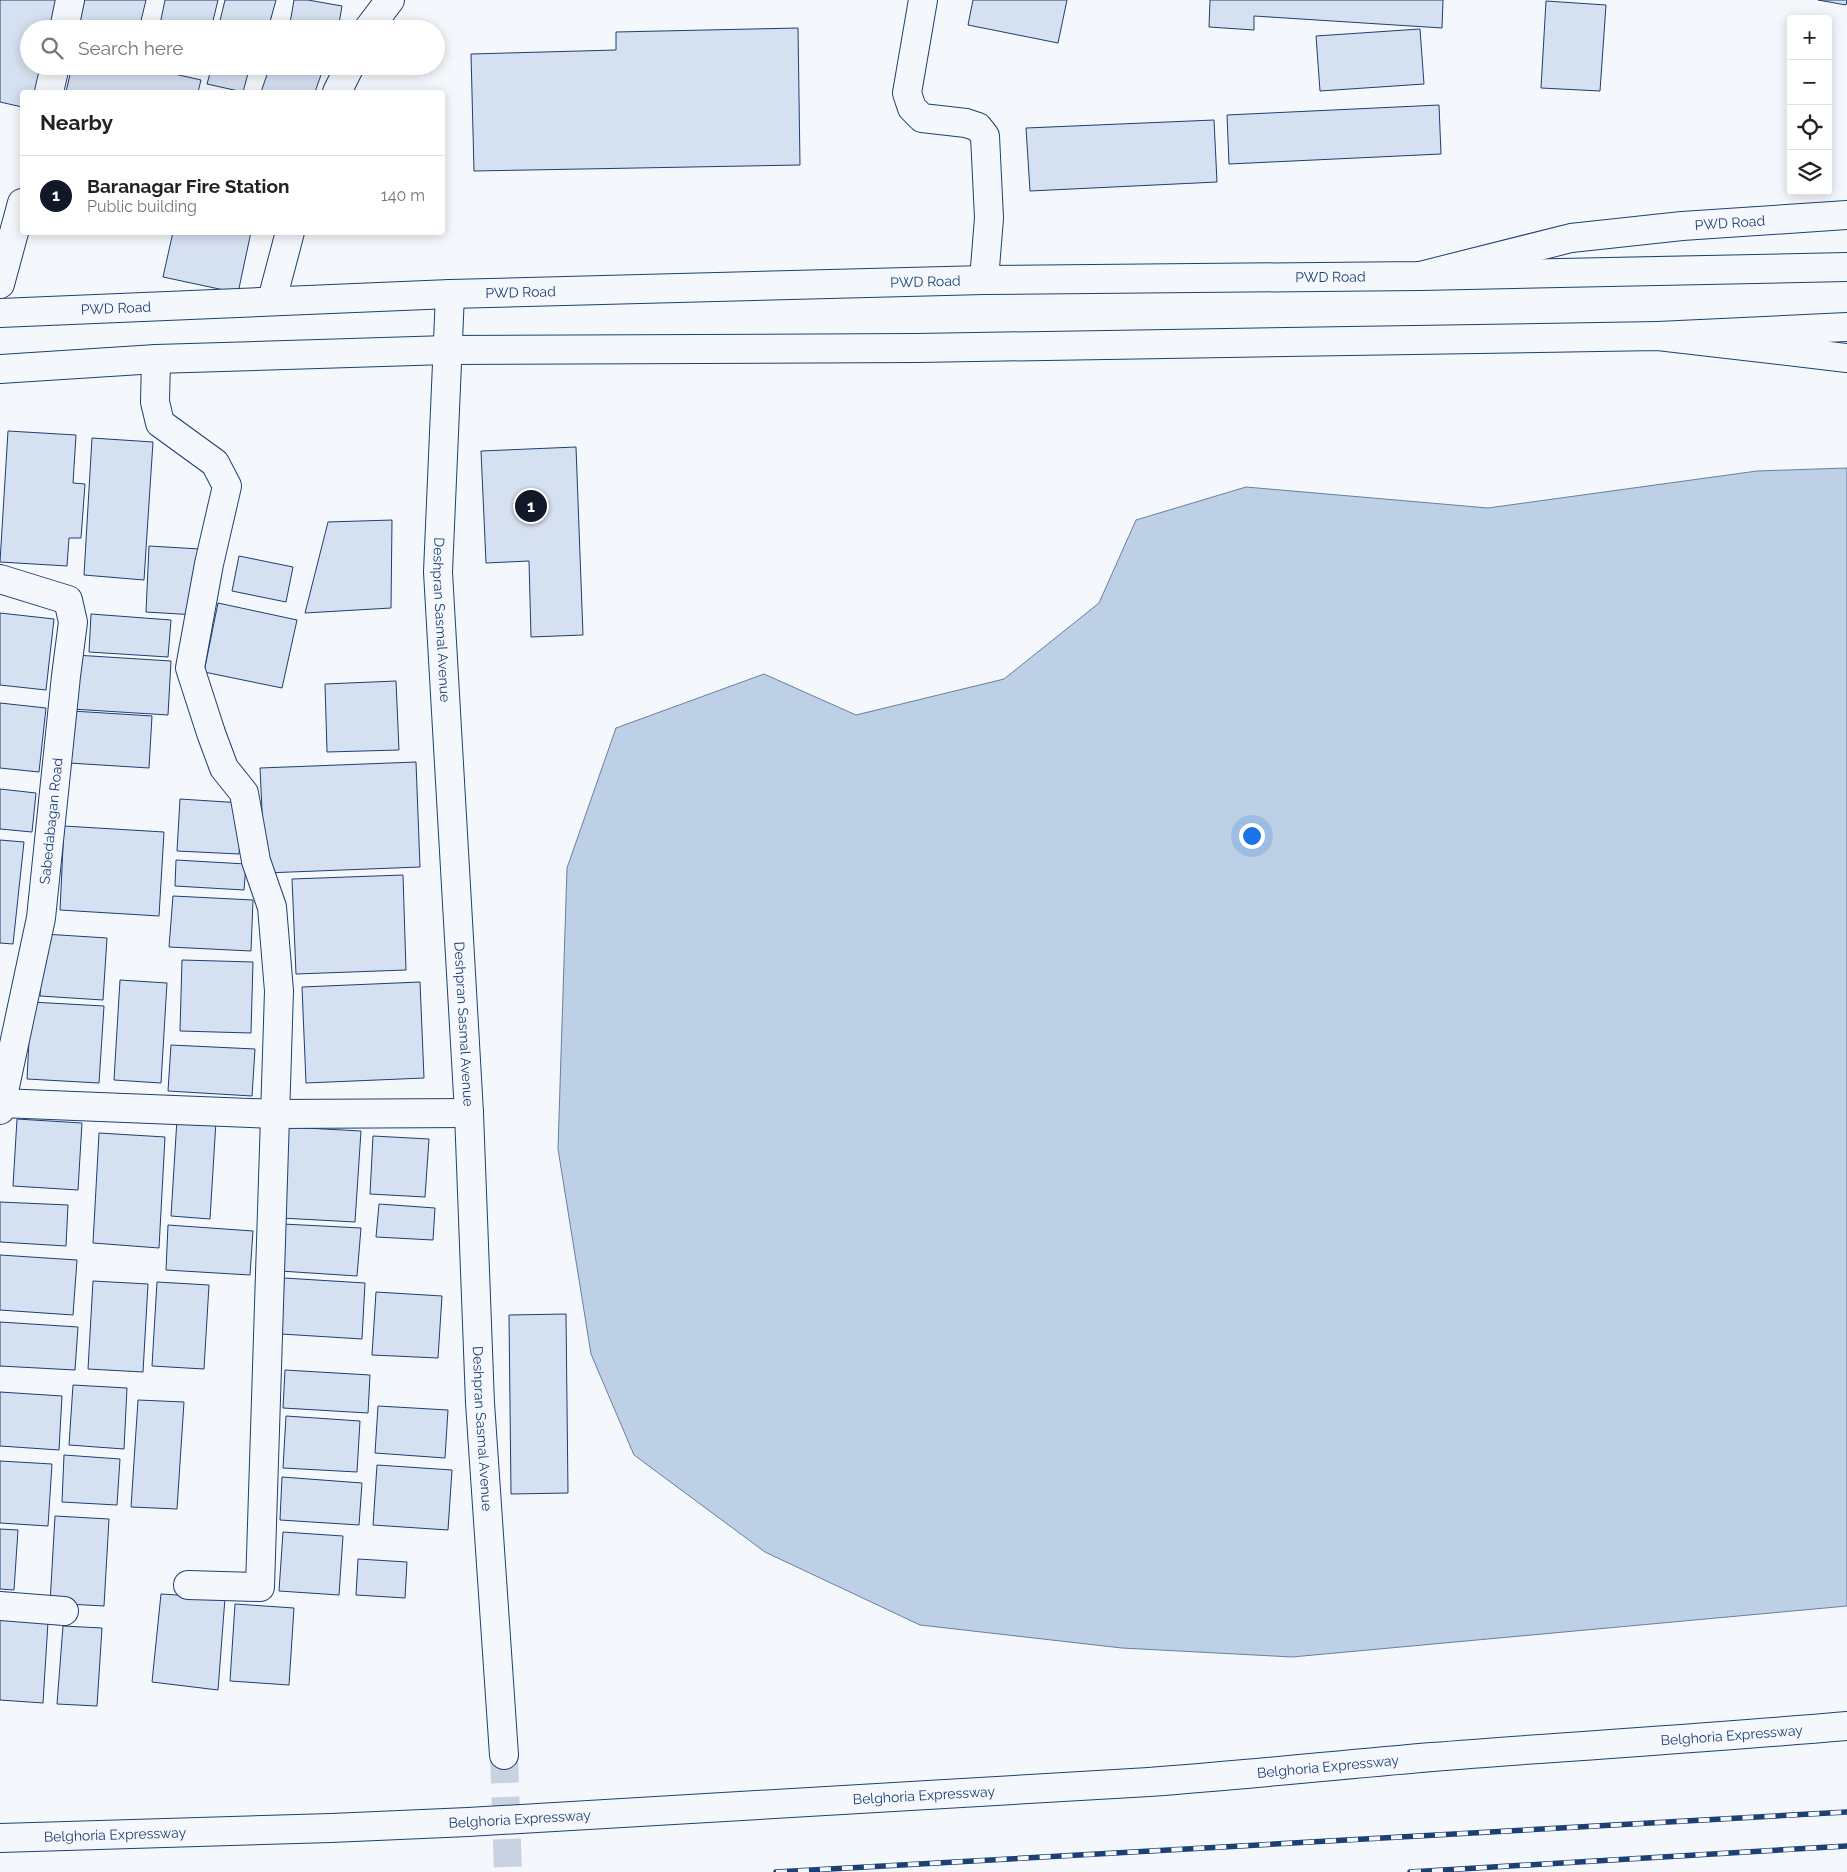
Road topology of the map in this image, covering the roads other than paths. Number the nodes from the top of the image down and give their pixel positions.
1 (70, 0) edge
2 (388, 0) edge
3 (923, 0) edge
4 (66, 20) edge
5 (374, 20) edge
6 (53, 75) edge
7 (346, 75) edge
8 (49, 90) edge
9 (338, 90) edge
10 (20, 210) edge
11 (1847, 215) edge
12 (289, 235) edge
13 (1847, 267) edge
14 (1420, 276) junction
15 (984, 280) junction
16 (0, 284) edge
17 (450, 294) junction
18 (272, 300) junction
19 (0, 312) edge
20 (1847, 327) edge
21 (1658, 336) junction
22 (447, 350) junction
23 (1847, 358) edge
24 (156, 359) junction
25 (0, 369) edge
26 (0, 579) edge
27 (0, 1105) edge
28 (469, 1113) junction
29 (276, 1114) junction
30 (188, 1585) dead end
31 (0, 1606) edge
32 (64, 1611) dead end
33 (1847, 1726) edge
34 (504, 1754) tunnel mouth
35 (0, 1838) edge

1 - 4 main road
2 - 5 main road
3 - 15 main road
6 - 8 main road
7 - 9 main road
10 - 16 main road
11 - 14 main road, PWD Road
12 - 18 main road
13 - 14 main road
14 - 15 main road, PWD Road
15 - 17 main road, PWD Road
17 - 18 main road, PWD Road
17 - 22 main road, Deshpran Sasmal Avenue
18 - 19 main road, PWD Road
20 - 21 main road
21 - 22 main road
21 - 23 main road
22 - 24 main road
22 - 28 main road, Deshpran Sasmal Avenue
24 - 25 main road
24 - 29 main road
26 - 27 main road, Sabedabagan Road
27 - 29 main road
28 - 29 main road
28 - 34 main road, Deshpran Sasmal Avenue
29 - 30 main road
31 - 32 main road
33 - 35 main road, Belghoria Expressway

